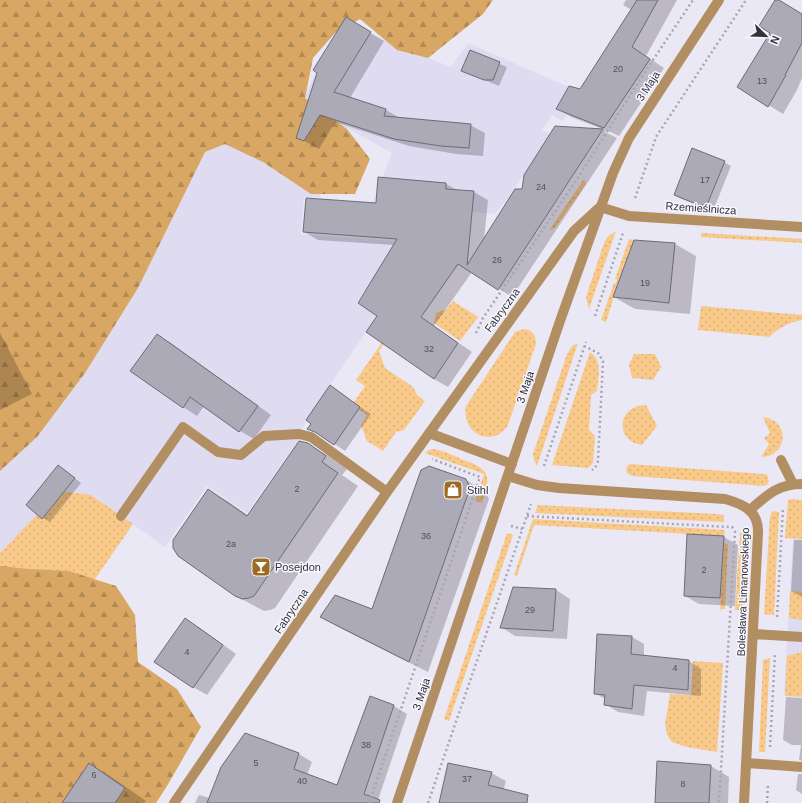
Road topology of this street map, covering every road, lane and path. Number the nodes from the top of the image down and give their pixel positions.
1 (693, 0) edge
2 (719, 0) edge
3 (746, 0) edge
4 (635, 199) dead end
5 (600, 207) junction
6 (802, 227) edge
7 (624, 230) dead end
8 (595, 316) dead end
9 (474, 337) dead end
10 (586, 342) dead end
11 (584, 346) junction
12 (429, 433) junction
13 (430, 458) dead end
14 (781, 460) dead end
15 (512, 464) junction
16 (547, 469) dead end
17 (588, 471) dead end
18 (508, 476) junction
19 (797, 484) edge
20 (387, 492) junction
21 (531, 504) dead end
22 (750, 510) junction
23 (121, 516) dead end
24 (527, 516) junction
25 (510, 525) dead end
26 (522, 529) junction
27 (754, 634) junction
28 (802, 636) edge
29 (746, 763) junction
30 (802, 767) edge
31 (174, 803) edge
32 (369, 803) edge
33 (397, 803) edge
34 (428, 803) edge
35 (719, 803) edge
36 (744, 803) edge

1 - 9 path
2 - 5 street, 3 Maja
3 - 4 path
5 - 6 street, Rzemieślnicza
5 - 12 street, Fabryczna
5 - 15 street, 3 Maja
7 - 8 path
10 - 11 path
11 - 16 path
11 - 17 path
12 - 15 street
12 - 20 street, Fabryczna
13 - 32 path
14 - 19 street
15 - 18 street, 3 Maja
18 - 22 street
18 - 33 street, 3 Maja
19 - 22 street
20 - 23 street
20 - 31 street, Fabryczna
21 - 24 path
22 - 27 street, Bolesława Limanowskiego
24 - 26 path
24 - 35 path
25 - 26 path
26 - 34 path
27 - 28 street
27 - 29 street, Bolesława Limanowskiego
29 - 30 street
29 - 36 street, Bolesława Limanowskiego

